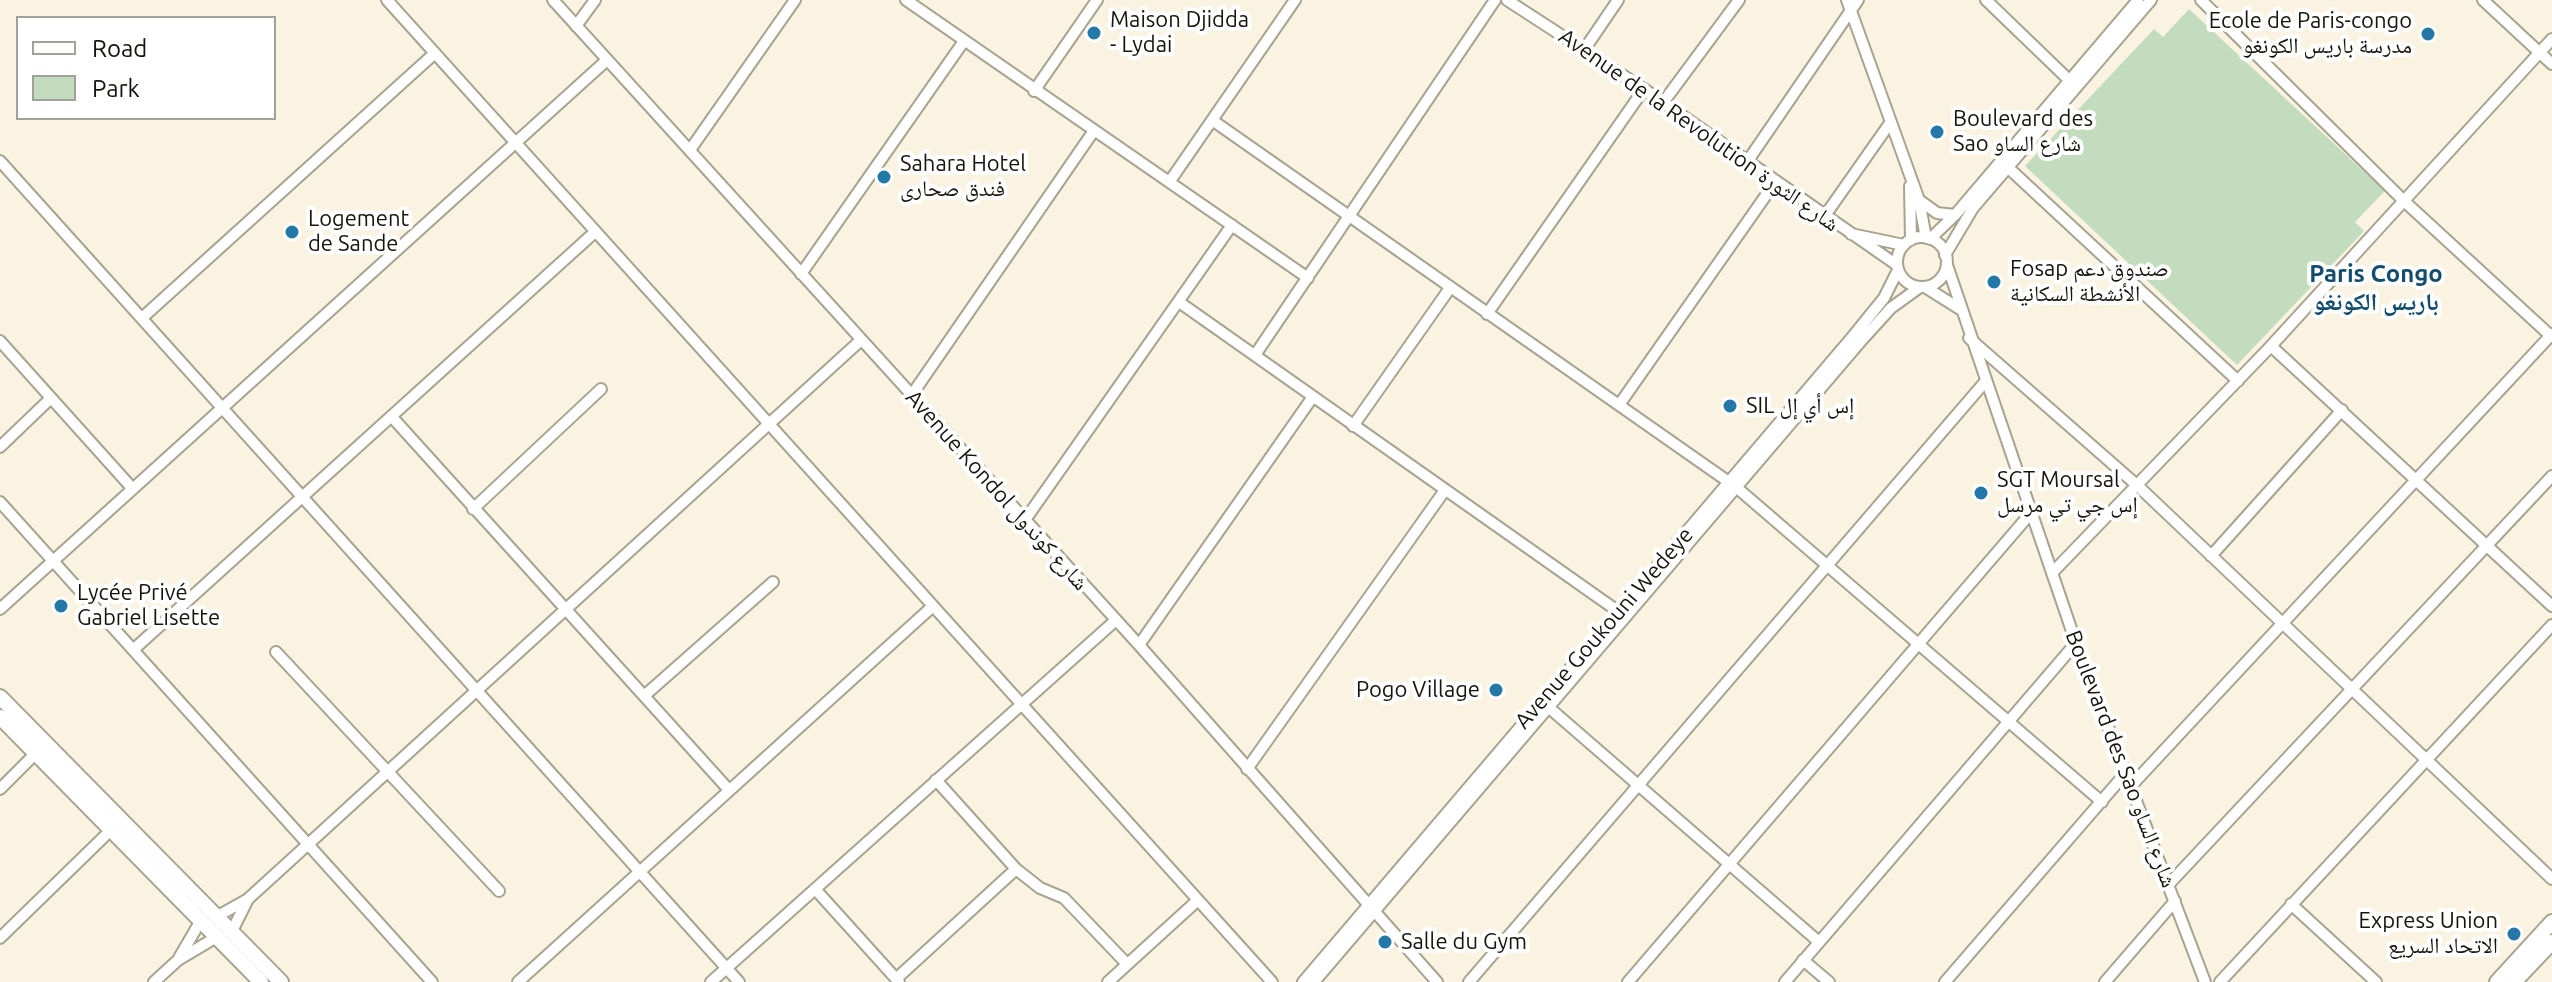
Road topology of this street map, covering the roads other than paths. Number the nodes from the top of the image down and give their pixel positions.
1 (387, 0) edge
2 (553, 0) edge
3 (595, 0) edge
4 (795, 0) edge
5 (906, 0) edge
6 (1097, 0) edge
7 (1295, 0) edge
8 (1495, 0) edge
9 (1507, 0) edge
10 (1618, 0) edge
11 (1739, 0) edge
12 (1858, 0) edge
13 (1986, 0) edge
14 (2138, 0) edge
15 (2151, 0) edge
16 (2201, 0) edge
17 (2483, 0) edge
18 (1849, 5) edge
19 (576, 26) junction
20 (2552, 39) edge
21 (964, 41) junction
22 (1584, 50) junction
23 (2540, 52) junction
24 (435, 53) junction
25 (607, 60) junction
26 (2552, 64) edge
27 (2069, 80) junction
28 (1644, 89) junction
29 (1034, 91) junction
30 (1662, 104) junction
31 (1212, 120) junction
32 (1890, 123) junction
33 (1093, 132) junction
34 (516, 143) junction
35 (690, 150) junction
36 (0, 161) edge
37 (1747, 162) junction
38 (2004, 164) junction
39 (1170, 181) junction
40 (1776, 181) junction
41 (1911, 184) junction
42 (1919, 200) junction
43 (2404, 201) junction
44 (1955, 215) junction
45 (1350, 217) junction
46 (1824, 217) junction
47 (1232, 225) junction
48 (595, 232) junction
49 (1850, 234) junction
50 (1928, 238) junction
51 (1907, 243) junction
52 (1946, 260) junction
53 (1897, 267) junction
54 (801, 274) junction
55 (1308, 278) junction
56 (1922, 287) junction
57 (1450, 288) junction
58 (1179, 302) junction
59 (1960, 309) junction
60 (1487, 314) junction
61 (142, 318) junction
62 (2552, 335) edge
63 (1969, 338) junction
64 (861, 340) junction
65 (0, 341) edge
66 (2271, 346) junction
67 (1255, 355) junction
68 (2238, 381) junction
69 (1984, 383) junction
70 (601, 389) dead end
71 (911, 396) junction
72 (51, 398) junction
73 (1312, 398) junction
74 (1619, 405) junction
75 (222, 407) junction
76 (2342, 410) junction
77 (392, 417) junction
78 (768, 422) junction
79 (1353, 426) junction
80 (0, 447) edge
81 (2552, 476) edge
82 (2418, 480) junction
83 (1733, 485) junction
84 (2139, 487) junction
85 (132, 488) junction
86 (1445, 490) junction
87 (301, 496) junction
88 (0, 502) edge
89 (473, 509) junction
90 (2030, 514) junction
91 (1025, 520) junction
92 (2487, 546) junction
93 (2211, 556) junction
94 (52, 562) junction
95 (1827, 563) junction
96 (2052, 573) junction
97 (773, 582) dead end
98 (933, 606) junction
99 (2552, 606) edge
100 (0, 609) edge
101 (564, 609) junction
102 (1619, 612) junction
103 (1116, 620) junction
104 (2283, 623) junction
105 (2552, 625) edge
106 (2076, 643) junction
107 (1920, 644) junction
108 (1139, 645) junction
109 (133, 650) junction
110 (276, 652) dead end
111 (475, 690) junction
112 (2353, 690) junction
113 (644, 696) junction
114 (0, 697) edge
115 (1022, 705) junction
116 (1545, 705) junction
117 (0, 717) edge
118 (2010, 724) junction
119 (36, 753) junction
120 (2427, 759) junction
121 (1247, 769) junction
122 (387, 770) junction
123 (2124, 775) junction
124 (936, 780) junction
125 (1638, 784) junction
126 (2130, 787) junction
127 (0, 789) edge
128 (729, 790) junction
129 (2102, 802) junction
130 (112, 829) junction
131 (307, 844) junction
132 (1730, 865) junction
133 (1016, 869) junction
134 (640, 872) junction
135 (2552, 879) edge
136 (2169, 884) junction
137 (815, 889) junction
138 (499, 891) dead end
139 (248, 899) junction
140 (1198, 900) junction
141 (2175, 901) junction
142 (2291, 904) junction
143 (1370, 910) junction
144 (216, 917) junction
145 (200, 922) junction
146 (2552, 922) edge
147 (231, 933) junction
148 (0, 938) edge
149 (215, 938) junction
150 (1819, 942) junction
151 (2552, 942) edge
152 (178, 960) junction
153 (1803, 960) junction
154 (1127, 964) junction
155 (726, 967) junction
156 (897, 980) edge
157 (154, 982) edge
158 (261, 982) edge
159 (281, 982) edge
160 (432, 982) edge
161 (518, 982) edge
162 (711, 982) edge
163 (739, 982) edge
164 (1108, 982) edge
165 (1272, 982) edge
166 (1303, 982) edge
167 (1314, 982) edge
168 (1437, 982) edge
169 (1469, 982) edge
170 (1628, 982) edge
171 (1785, 982) edge
172 (1829, 982) edge
173 (1945, 982) edge
174 (2105, 982) edge
175 (2205, 982) edge
176 (2220, 982) edge
177 (2376, 982) edge
178 (2497, 982) edge
179 (2514, 982) edge

1 - 24 street
2 - 19 street, Avenue Kondol شارع كوندول
3 - 19 street
4 - 35 street
5 - 21 street
6 - 29 street
7 - 31 street
8 - 45 street
9 - 22 street, Avenue de la Revolution شارع الثورة
10 - 22 street
11 - 30 street
12 - 18 street
13 - 27 street
14 - 27 street
15 - 38 street
16 - 43 street
17 - 23 street
18 - 32 street
18 - 37 street
19 - 25 street, Avenue Kondol شارع كوندول
20 - 23 street
21 - 29 street
21 - 54 street
22 - 28 street, Avenue de la Revolution شارع الثورة
23 - 26 street
23 - 43 street
24 - 34 street
24 - 61 street
25 - 34 street
25 - 35 street, Avenue Kondol شارع كوندول
27 - 38 street
28 - 30 street, Avenue de la Revolution شارع الثورة
28 - 60 street
29 - 33 street
30 - 37 street, Avenue de la Revolution شارع الثورة
31 - 39 street
31 - 45 street
32 - 41 street
32 - 46 street
33 - 39 street
33 - 71 street
34 - 48 street
34 - 75 street
35 - 54 street, Avenue Kondol شارع كوندول
36 - 61 street
37 - 40 street, Avenue de la Revolution شارع الثورة
38 - 44 street
38 - 52 street
38 - 68 street
39 - 47 street
40 - 46 street, Avenue de la Revolution شارع الثورة
40 - 74 street
41 - 42 street
41 - 51 street
42 - 44 street
42 - 50 street
43 - 62 street
43 - 66 street
44 - 50 street
45 - 55 street
45 - 57 street
46 - 49 street, Avenue de la Revolution شارع الثورة
47 - 55 street
47 - 58 street
48 - 77 street
48 - 78 street
49 - 51 street, Avenue de la Revolution شارع الثورة
49 - 53 street, Avenue de la Revolution شارع الثورة
50 - 51 street
50 - 52 street
51 - 53 street
52 - 56 street
52 - 59 street, Boulevard des Sao شارع الساو
53 - 56 street
53 - 83 street, Avenue Goukouni Wedeye
54 - 64 street, Avenue Kondol شارع كوندول
55 - 67 street
56 - 59 street
56 - 83 street, Avenue Goukouni Wedeye
57 - 60 street
57 - 79 street
58 - 67 street
58 - 91 street
59 - 63 street, Boulevard des Sao شارع الساو
60 - 74 street
61 - 75 street
62 - 82 street
63 - 69 street, Boulevard des Sao شارع الساو
63 - 84 street
64 - 71 street, Avenue Kondol شارع كوندول
64 - 78 street
65 - 72 street
66 - 68 street
66 - 76 street
67 - 73 street
68 - 84 street
69 - 90 street, Boulevard des Sao شارع الساو
69 - 95 street
70 - 89 street
71 - 91 street, Avenue Kondol شارع كوندول
72 - 80 street
72 - 85 street
73 - 79 street
73 - 108 street
74 - 83 street
75 - 85 street
75 - 87 street
76 - 82 street
76 - 93 street
77 - 87 street
77 - 89 street
78 - 98 street
78 - 101 street
79 - 86 street
81 - 92 street
82 - 92 street
82 - 104 street
83 - 95 street
83 - 102 street, Avenue Goukouni Wedeye
83 - 116 street, Avenue Goukouni Wedeye
84 - 93 street
84 - 96 street
85 - 94 street
86 - 102 street
86 - 121 street
87 - 109 street
87 - 111 street
88 - 94 street
89 - 101 street
90 - 96 street, Boulevard des Sao شارع الساو
90 - 107 street
91 - 103 street, Avenue Kondol شارع كوندول
92 - 99 street
92 - 112 street
93 - 104 street
94 - 100 street
94 - 109 street
95 - 107 street
95 - 125 street
96 - 106 street, Boulevard des Sao شارع الساو
97 - 113 street
98 - 115 street
98 - 128 street
101 - 111 street
101 - 113 street
102 - 116 street, Avenue Goukouni Wedeye
103 - 108 street, Avenue Kondol شارع كوندول
103 - 115 street
104 - 112 street
104 - 126 street
105 - 120 street
106 - 118 street
106 - 123 street, Boulevard des Sao شارع الساو
107 - 118 street
107 - 132 street
108 - 121 street, Avenue Kondol شارع كوندول
109 - 131 street
110 - 122 street
111 - 122 street
111 - 134 street
112 - 120 street
112 - 136 street
113 - 128 street
114 - 144 main road
115 - 124 street
115 - 140 street
116 - 125 street
116 - 143 street, Avenue Goukouni Wedeye
117 - 119 main road
118 - 129 street
118 - 150 street
119 - 127 street
119 - 130 main road
120 - 135 street
120 - 142 street
121 - 143 street, Avenue Kondol شارع كوندول
122 - 131 street
122 - 138 street
123 - 126 street, Boulevard des Sao شارع الساو
123 - 129 street
124 - 133 street
124 - 137 street
125 - 132 street
125 - 169 street
126 - 136 street, Boulevard des Sao شارع الساو
128 - 134 street
129 - 173 street
130 - 145 main road
130 - 148 street
131 - 139 street
131 - 160 street
132 - 150 street
132 - 170 street
133 - 154 street
133 - 156 street
134 - 155 street
134 - 161 street
136 - 141 street, Boulevard des Sao شارع الساو
137 - 155 street
137 - 156 street
139 - 144 street
139 - 147 street
140 - 154 street
140 - 165 street
141 - 174 street
141 - 175 street, Boulevard des Sao شارع الساو
142 - 176 street
142 - 177 street
143 - 166 street, Avenue Goukouni Wedeye
143 - 167 street, Avenue Goukouni Wedeye
143 - 168 street, Avenue Kondol شارع كوندول
144 - 147 main road
145 - 149 main road
145 - 152 street
146 - 178 main road
147 - 159 main road
149 - 152 street
149 - 158 main road
150 - 153 street
151 - 179 main road
152 - 157 street
153 - 171 street
153 - 172 street
154 - 164 street
155 - 162 street
155 - 163 street

